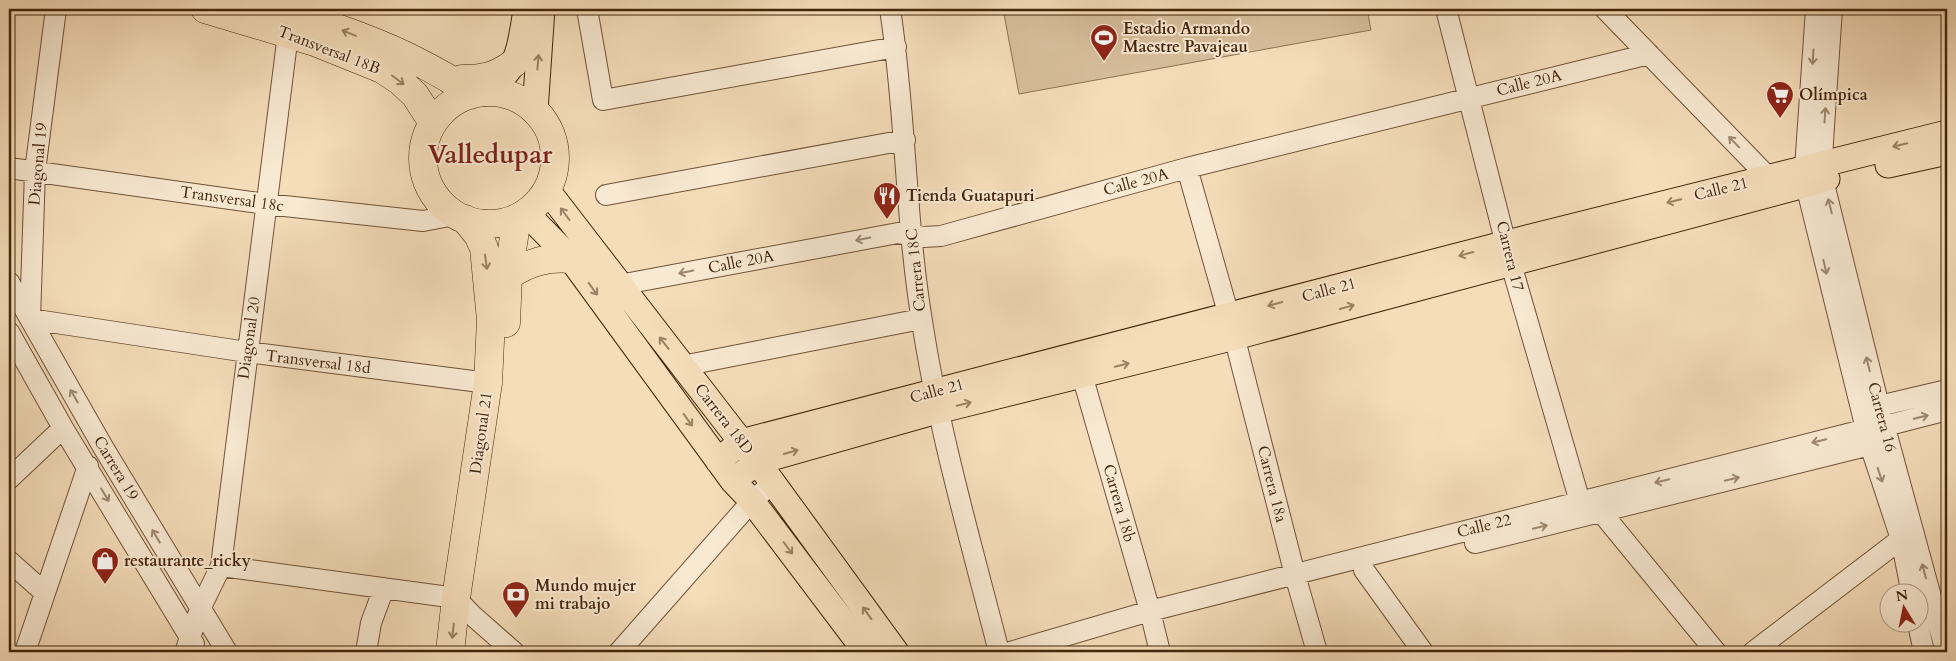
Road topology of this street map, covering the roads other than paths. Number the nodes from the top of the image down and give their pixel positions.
1 (56, 9) edge
2 (205, 9) edge
3 (526, 9) edge
4 (542, 9) edge
5 (587, 9) edge
6 (890, 9) edge
7 (1446, 9) edge
8 (1605, 9) edge
9 (1816, 9) edge
10 (1832, 9) edge
11 (287, 16) edge
12 (896, 47) junction
13 (1649, 54) junction
14 (514, 63) junction
15 (441, 74) junction
16 (477, 94) junction
17 (1469, 98) junction
18 (535, 110) junction
19 (433, 123) junction
20 (1947, 133) edge
21 (905, 140) junction
22 (1947, 152) edge
23 (9, 168) edge
24 (1187, 168) junction
25 (35, 171) junction
26 (1814, 174) junction
27 (1768, 177) junction
28 (547, 190) junction
29 (606, 195) dead end
30 (266, 204) junction
31 (522, 215) junction
32 (460, 217) junction
33 (911, 235) junction
34 (1509, 254) junction
35 (571, 259) junction
36 (508, 276) junction
37 (9, 282) edge
38 (619, 285) junction
39 (30, 319) junction
40 (921, 319) junction
41 (1232, 326) junction
42 (9, 332) edge
43 (247, 352) junction
44 (1079, 365) junction
45 (682, 366) junction
46 (488, 384) junction
47 (1947, 390) edge
48 (936, 402) junction
49 (1879, 406) junction
50 (1947, 410) edge
51 (63, 428) junction
52 (1874, 433) junction
53 (741, 442) junction
54 (718, 460) junction
55 (757, 462) junction
56 (88, 466) junction
57 (9, 479) edge
58 (733, 481) junction
59 (773, 483) junction
60 (752, 501) junction
61 (1580, 502) junction
62 (1601, 512) junction
63 (1901, 539) junction
64 (9, 561) edge
65 (221, 566) junction
66 (1364, 570) junction
67 (1297, 580) junction
68 (1910, 584) edge
69 (384, 588) junction
70 (45, 593) junction
71 (464, 607) junction
72 (200, 609) junction
73 (1151, 617) junction
74 (1920, 634) edge
75 (192, 647) edge
76 (25, 652) edge
77 (227, 652) edge
78 (366, 652) edge
79 (450, 652) edge
80 (468, 652) edge
81 (514, 652) edge
82 (619, 652) edge
83 (866, 652) edge
84 (896, 652) edge
85 (1000, 652) edge
86 (1010, 652) edge
87 (1053, 652) edge
88 (1160, 652) edge
89 (1317, 652) edge
90 (1423, 652) edge
91 (1716, 652) edge
92 (1753, 652) edge
93 (1924, 652) edge
94 (1946, 652) edge

1 - 25 street, Diagonal 19
2 - 11 highway, Transversal 18B
3 - 14 main road
18 -> 4 main road
5 - 12 street
6 - 12 street, Carrera 18C
7 - 17 street, Carrera 17
8 - 13 street
9 -> 26 street
26 -> 10 street
15 -> 11 highway, Transversal 18B
11 -> 19 highway, Transversal 18B
11 - 30 street, Diagonal 20
12 - 21 street, Carrera 18C
13 - 17 street, Calle 20A
27 -> 13 street
14 - 15 highway
14 - 16 main road
15 - 16 highway, Transversal 18B
16 - 18 highway
16 - 19 highway
17 - 24 street, Calle 20A
17 - 34 street, Carrera 17
18 - 28 highway
19 - 32 highway
20 -> 26 main road, Calle 21
21 - 29 street
21 - 33 street, Carrera 18C
22 - 26 main road, Calle 21
23 - 25 street, Transversal 18c
24 - 33 street, Calle 20A
24 - 41 street
25 - 30 street, Transversal 18c
25 - 39 street, Diagonal 19
26 - 27 main road, Calle 21
26 - 34 main road, Calle 21
49 -> 26 street, Carrera 16
26 -> 52 street, Carrera 16
27 -> 34 main road, Calle 21
28 - 31 highway
38 -> 28 main road, Carrera 18D
30 - 32 street, Transversal 18c
30 - 43 street, Diagonal 20
31 - 32 highway
31 - 35 main road, Carrera 18D
31 - 36 highway, Diagonal 21
32 -> 46 highway, Diagonal 21
33 -> 38 street, Calle 20A
33 - 40 street, Carrera 18C
34 - 41 main road, Calle 21
34 - 61 street, Carrera 17
35 - 36 highway
35 -> 54 main road, Carrera 18D
36 - 71 highway, Diagonal 21
37 - 39 street, Carrera 19
45 -> 38 main road, Carrera 18D
39 - 43 street, Transversal 18d
72 -> 39 street, Carrera 19
40 - 45 street
40 - 48 street, Carrera 18C
41 - 44 main road, Calle 21
41 - 67 street, Carrera 18a
42 - 51 street, Carrera 19
43 - 46 street, Transversal 18d
43 - 65 street, Diagonal 20
44 - 48 main road, Calle 21
44 - 73 street, Carrera 18b
45 - 53 main road, Carrera 18D
46 - 71 highway, Diagonal 21
47 - 49 street
48 - 53 main road, Calle 21
55 -> 48 main road, Calle 21
48 - 85 street
49 - 52 street
52 -> 50 street, Calle 22
51 - 56 street, Carrera 19
51 - 57 street
52 -> 61 street, Calle 22
62 -> 52 street, Calle 22
52 -> 63 street, Carrera 16
94 -> 52 street, Carrera 16
53 - 54 main road, Calle 21
53 - 55 main road, Carrera 18D
54 - 58 main road, Carrera 18D
55 - 58 main road, Calle 21
55 - 59 main road, Carrera 18D
56 - 70 street
56 -> 75 street, Carrera 19
58 - 60 main road, Carrera 18D
59 - 60 street
84 -> 59 main road, Carrera 18D
60 - 82 street
60 -> 83 main road, Carrera 18D
61 - 67 street, Calle 22
66 -> 62 street, Calle 22
62 - 91 street
63 - 68 street, Carrera 16
63 - 92 street
64 - 70 street
65 - 69 street
65 - 72 street, Diagonal 20
66 - 67 street, Calle 22
66 - 90 street
67 - 73 street, Calle 22
67 - 89 street, Carrera 18a
69 - 71 street
69 - 78 street
70 - 76 street
71 -> 79 highway, Diagonal 21
71 - 80 highway, Diagonal 21
71 - 81 street
72 - 75 street, Diagonal 20
72 - 77 street, Carrera 19
73 - 86 street, Calle 22
73 - 87 street, Calle 22
73 - 88 street, Carrera 18b
74 - 93 street

